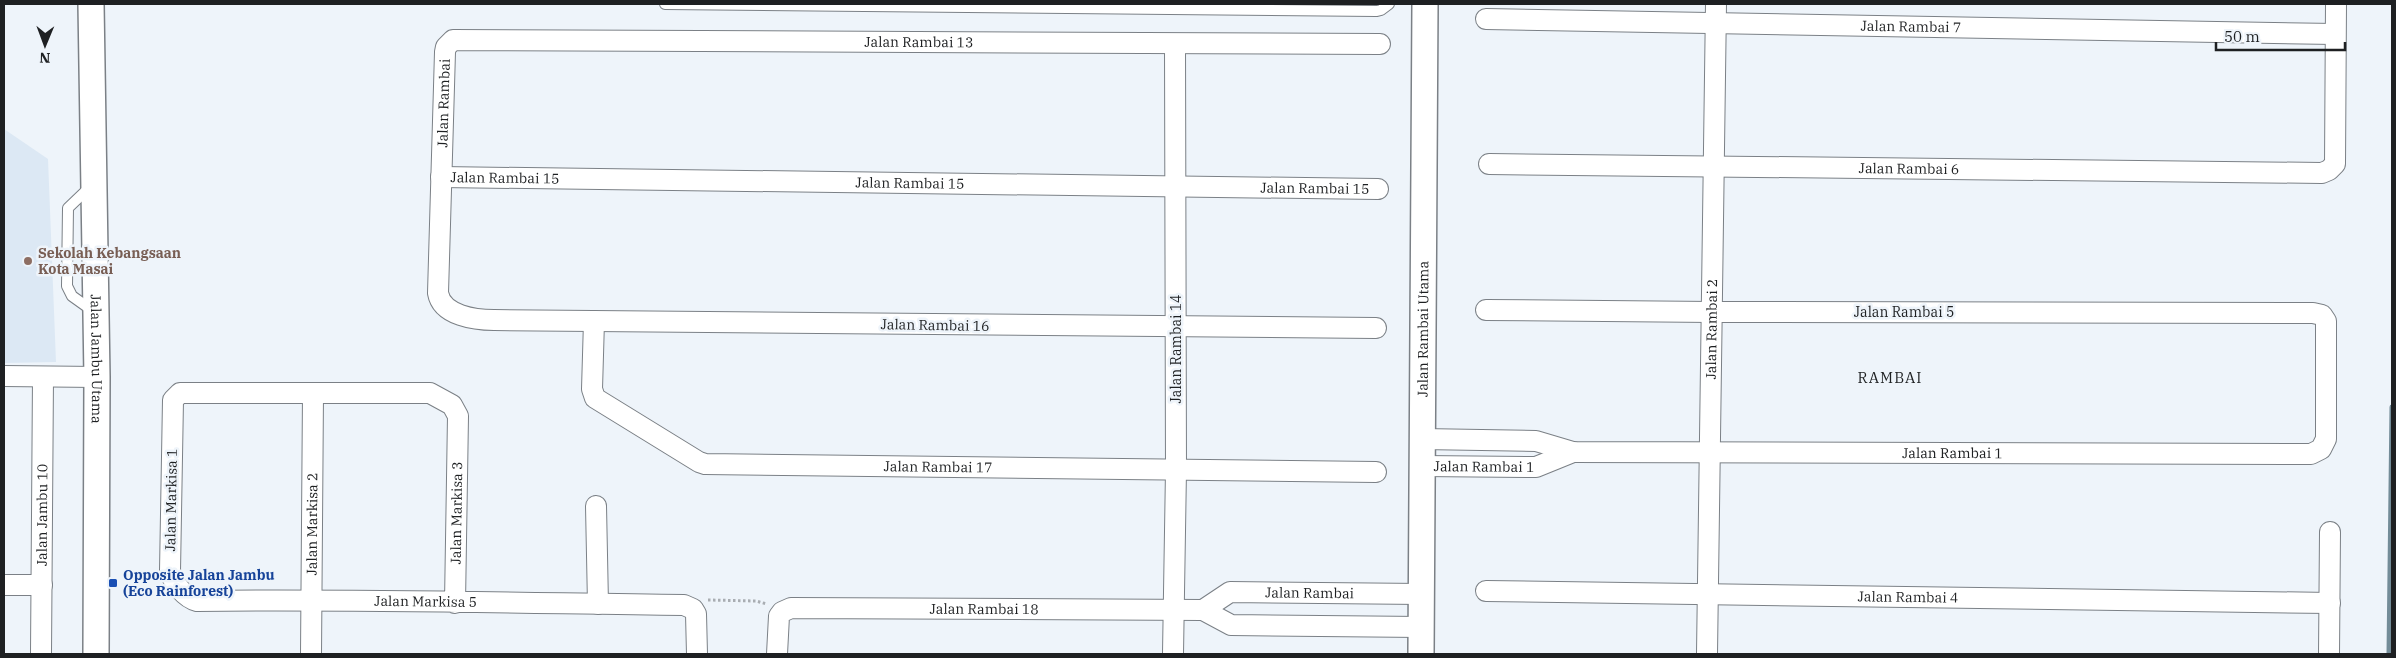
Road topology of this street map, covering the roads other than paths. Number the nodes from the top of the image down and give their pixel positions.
1 (91, 4) edge
2 (665, 4) edge
3 (1389, 4) edge
4 (1425, 4) edge
5 (2336, 4) edge
6 (864, 5) edge
7 (1105, 6) edge
8 (1716, 13) edge
9 (1486, 19) dead end
10 (2335, 34) junction
11 (459, 39) joint
12 (1176, 44) junction
13 (1380, 44) dead end
14 (1489, 164) dead end
15 (1714, 166) junction
16 (441, 177) junction
17 (1176, 186) junction
18 (1378, 188) dead end
19 (1486, 310) dead end
20 (1712, 312) junction
21 (494, 320) joint
22 (594, 322) junction
23 (1176, 327) junction
24 (1376, 328) dead end
25 (4, 376) edge
26 (43, 377) junction
27 (97, 377) junction
28 (313, 394) junction
29 (1422, 439) junction
30 (2326, 439) joint
31 (1573, 452) junction
32 (1710, 453) junction
33 (1422, 466) junction
34 (1176, 470) junction
35 (1376, 472) dead end
36 (596, 506) dead end
37 (2330, 532) dead end
38 (4, 585) edge
39 (42, 585) junction
40 (179, 588) joint
41 (1284, 592) junction
42 (1486, 592) dead end
43 (1422, 594) junction
44 (1708, 594) junction
45 (311, 600) junction
46 (455, 603) junction
47 (2330, 603) junction
48 (598, 604) junction
49 (1174, 610) junction
50 (1203, 610) junction
51 (1284, 626) junction
52 (1421, 627) junction
53 (42, 654) edge
54 (96, 654) edge
55 (311, 654) edge
56 (697, 654) edge
57 (777, 654) edge
58 (1173, 654) edge
59 (1421, 654) edge
60 (1707, 654) edge
61 (2329, 654) edge

1 - 27 street, Jalan Jambu Utama
2 - 6 lane
3 - 7 lane
4 - 29 street, Jalan Rambai Utama
5 - 10 street
6 - 7 lane
8 - 9 street, Jalan Rambai 7
8 - 10 street, Jalan Rambai 7
8 - 15 street, Jalan Rambai 2
10 - 15 street, Jalan Rambai 6
11 - 12 street, Jalan Rambai 13
11 - 16 street, Jalan Rambai
12 - 13 street, Jalan Rambai 13
12 - 17 street, Jalan Rambai 14
14 - 15 street, Jalan Rambai 6
15 - 20 street, Jalan Rambai 2
16 - 17 street, Jalan Rambai 15
16 - 21 street, Jalan Rambai
17 - 18 street, Jalan Rambai 15
17 - 23 street, Jalan Rambai 14
19 - 20 street, Jalan Rambai 5
20 - 30 street, Jalan Rambai 5
20 - 32 street, Jalan Rambai 2
21 - 22 street, Jalan Rambai 16
22 - 23 street, Jalan Rambai 16
22 - 34 street, Jalan Rambai 17
23 - 24 street, Jalan Rambai 16
23 - 34 street, Jalan Rambai 14
25 - 26 street
26 - 27 street
26 - 39 street, Jalan Jambu 10
27 - 54 street, Jalan Jambu Utama
28 - 40 street, Jalan Markisa 1
28 - 45 street, Jalan Markisa 2
28 - 46 street, Jalan Markisa 3
29 - 31 street, Jalan Rambai 1
29 - 33 street, Jalan Rambai Utama
30 - 32 street, Jalan Rambai 1
31 - 32 street, Jalan Rambai 1
31 - 33 street, Jalan Rambai 1
32 - 44 street, Jalan Rambai 2
33 - 43 street, Jalan Rambai Utama
34 - 35 street, Jalan Rambai 17
34 - 49 street, Jalan Rambai 14
36 - 48 street
37 - 47 street
38 - 39 street
39 - 53 street, Jalan Jambu 10
40 - 45 street, Jalan Markisa 5
41 - 43 street, Jalan Rambai
41 - 50 street, Jalan Rambai
41 - 51 street
42 - 44 street, Jalan Rambai 4
43 - 52 street, Jalan Rambai Utama
44 - 47 street, Jalan Rambai 4
44 - 60 street, Jalan Rambai 2
45 - 46 street, Jalan Markisa 5
45 - 55 street, Jalan Markisa 2
46 - 48 street, Jalan Markisa 5
47 - 61 street
48 - 56 street, Jalan Markisa 5
49 - 50 street
49 - 57 street, Jalan Rambai 18
49 - 58 street, Jalan Rambai 14
50 - 51 street
51 - 52 street
52 - 59 street, Jalan Rambai Utama

